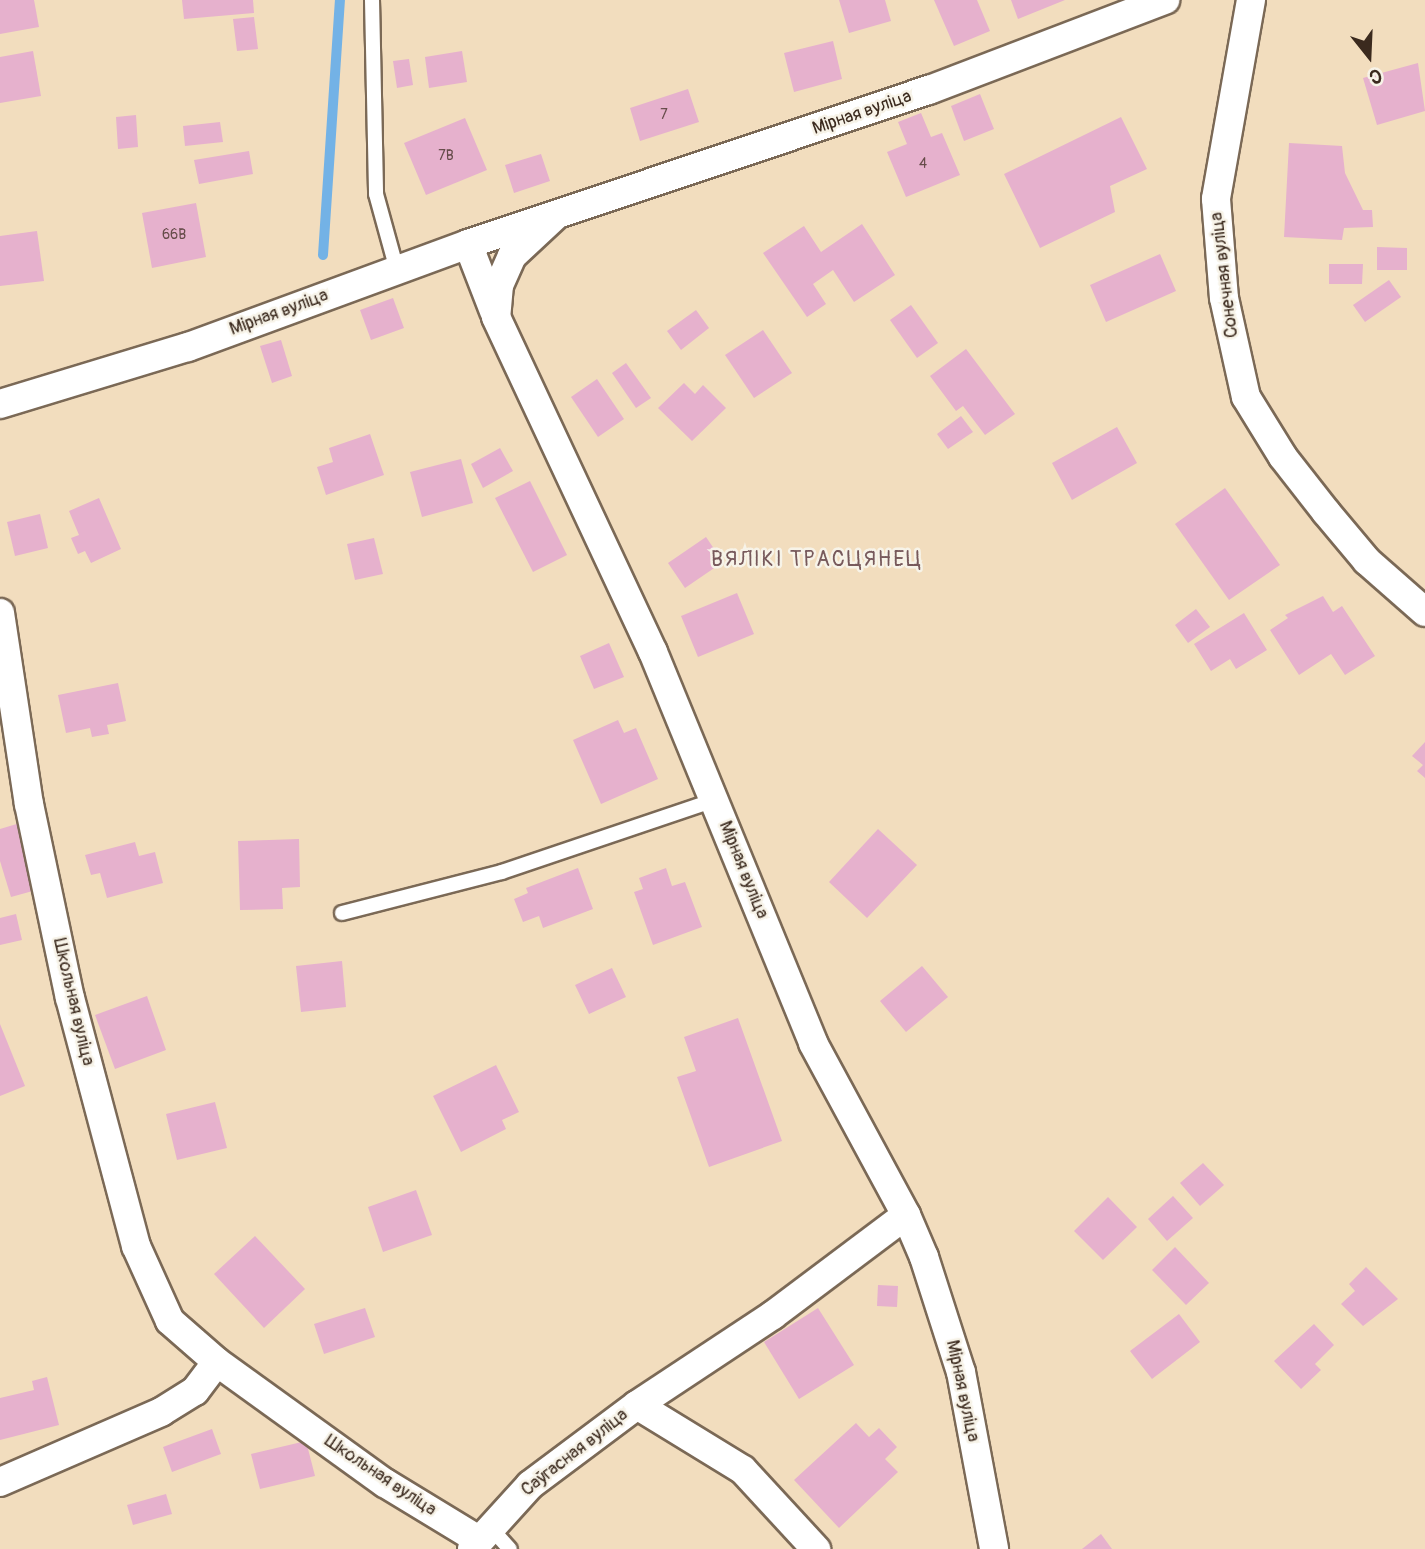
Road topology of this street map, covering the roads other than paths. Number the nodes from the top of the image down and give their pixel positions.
1 (372, 0) edge
2 (1165, 0) edge
3 (1251, 0) edge
4 (555, 216) junction
5 (468, 244) junction
6 (397, 270) junction
7 (496, 317) junction
8 (0, 404) edge
9 (1425, 612) edge
10 (0, 613) edge
11 (715, 800) junction
12 (342, 913) dead end
13 (906, 1215) junction
14 (217, 1362) junction
15 (636, 1405) junction
16 (0, 1482) edge
17 (480, 1538) edge
18 (510, 1549) edge
19 (816, 1549) edge
20 (994, 1549) edge

1 - 6 lane
2 - 4 street, Мірная вуліца
3 - 9 street, Сонечная вуліца
4 - 5 street, Мірная вуліца
4 - 7 street, Мірная вуліца
5 - 6 street, Мірная вуліца
5 - 7 street
6 - 8 street, Мірная вуліца
7 - 11 street, Мірная вуліца
10 - 14 street, Школьная вуліца
11 - 12 lane
11 - 13 street, Мірная вуліца
13 - 15 street
13 - 20 street, Мірная вуліца
14 - 16 street
14 - 17 street, Школьная вуліца
15 - 17 street, Саўгасная вуліца
15 - 19 street, Саўгасная вуліца
17 - 18 lane

